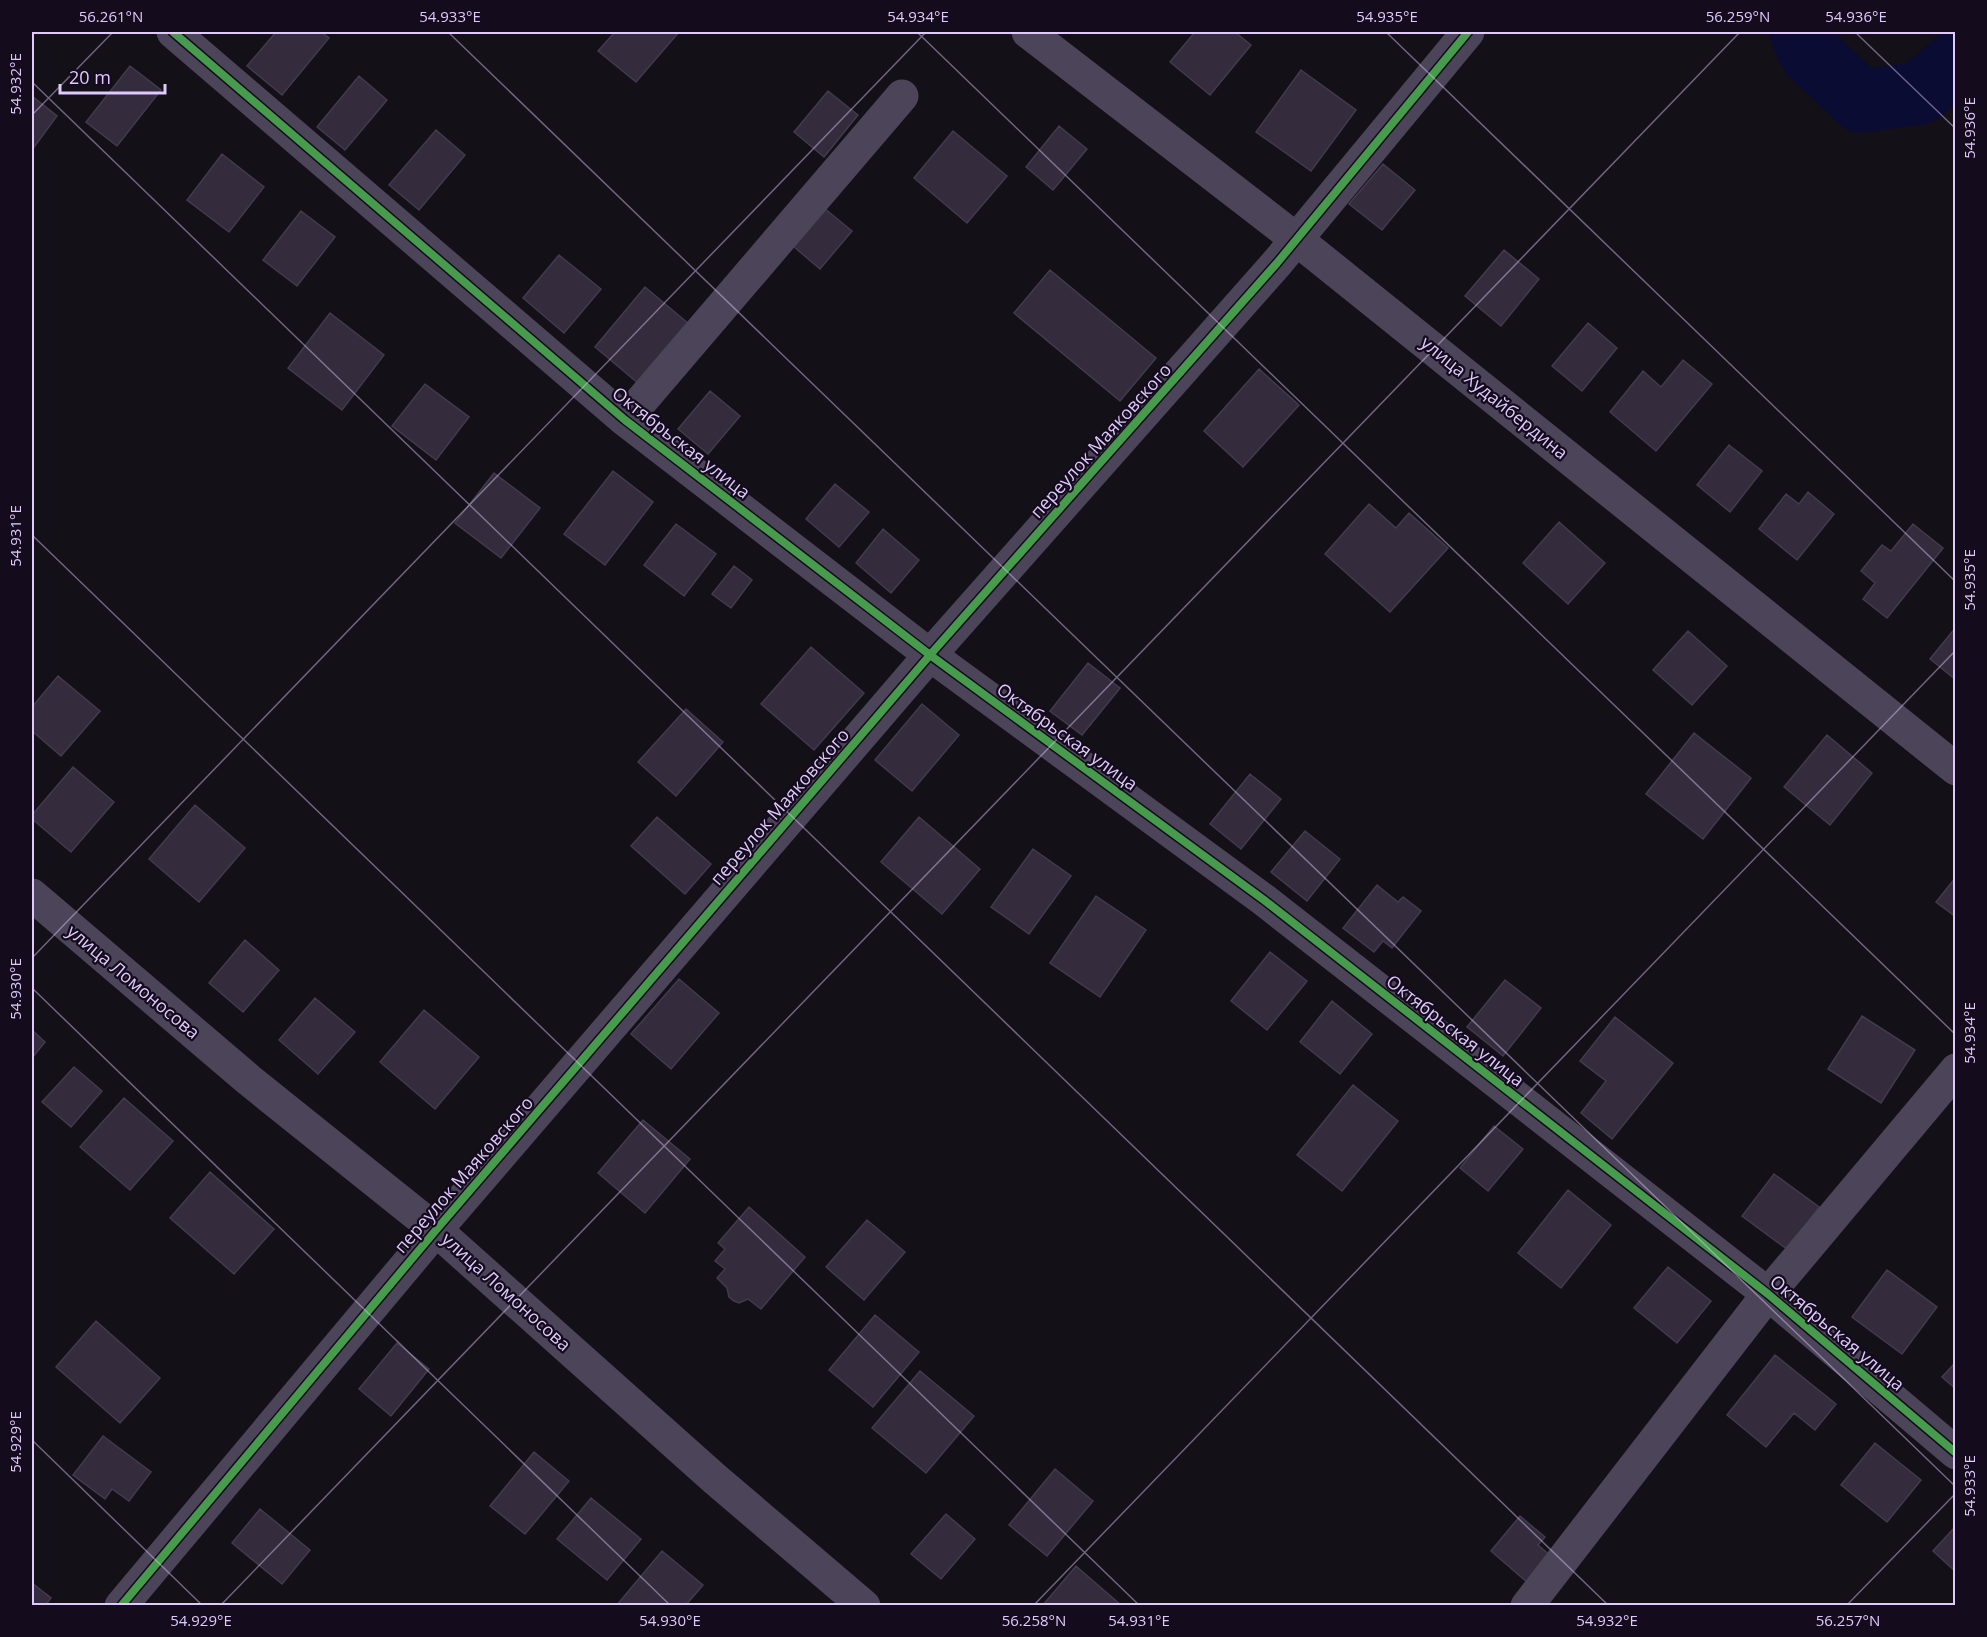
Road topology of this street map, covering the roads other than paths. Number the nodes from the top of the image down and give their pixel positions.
1 (173, 32) edge
2 (1028, 32) edge
3 (1468, 32) edge
4 (902, 96) dead end
5 (1296, 239) junction
6 (625, 420) junction
7 (930, 655) junction
8 (1956, 769) edge
9 (32, 895) edge
10 (1956, 1070) edge
11 (436, 1230) junction
12 (1768, 1294) junction
13 (1956, 1453) edge
14 (121, 1605) edge
15 (864, 1605) edge
16 (1527, 1605) edge

1 - 6 street, Октябрьская улица
2 - 5 street, улица Худайбердина
3 - 5 street, переулок Маяковского
4 - 6 street
5 - 7 street, переулок Маяковского
5 - 8 street, улица Худайбердина
6 - 7 street, Октябрьская улица
7 - 11 street, переулок Маяковского
7 - 12 street, Октябрьская улица
9 - 11 street, улица Ломоносова
10 - 12 street
11 - 14 street, переулок Маяковского
11 - 15 street, улица Ломоносова
12 - 13 street, Октябрьская улица
12 - 16 street

